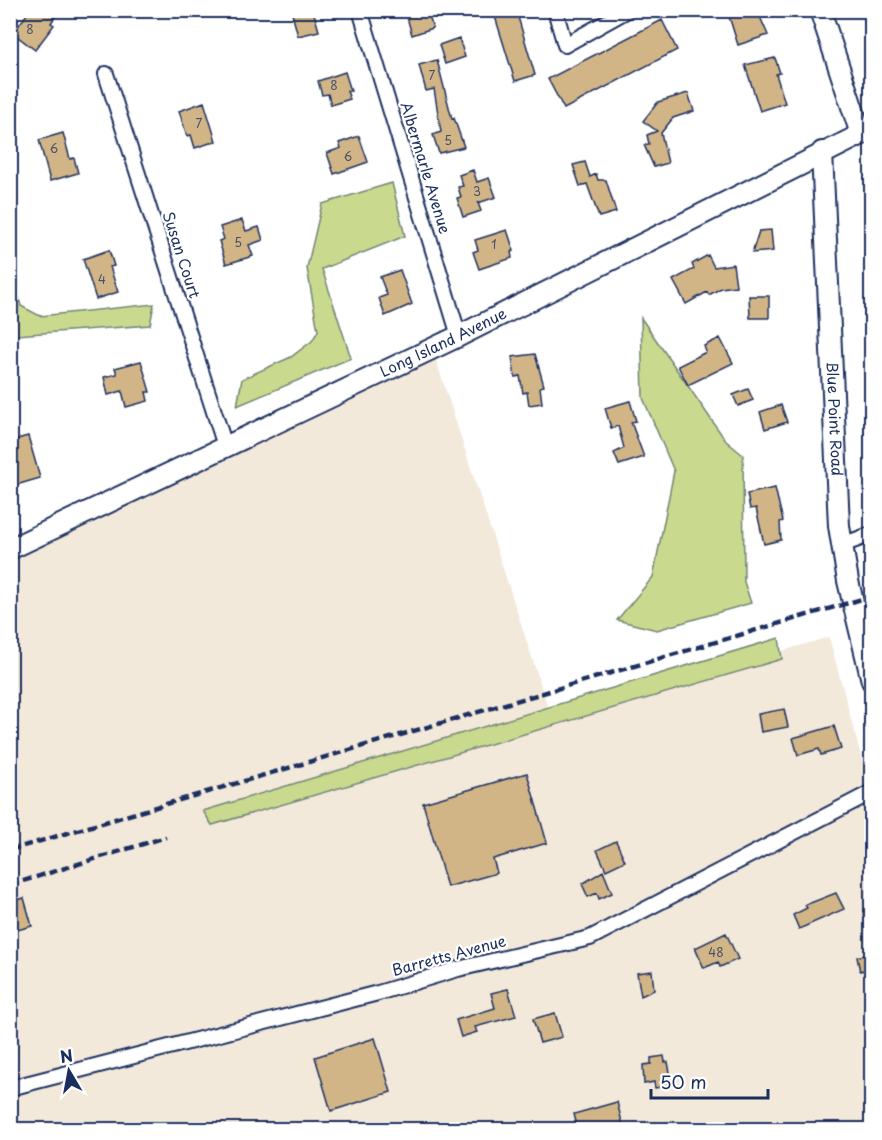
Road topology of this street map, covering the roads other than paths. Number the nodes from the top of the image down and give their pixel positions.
1 (360, 10) edge
2 (555, 10) edge
3 (627, 10) edge
4 (820, 10) edge
5 (106, 74) dead end
6 (866, 131) edge
7 (822, 152) junction
8 (459, 336) junction
9 (225, 446) junction
10 (872, 534) edge
11 (842, 545) junction
12 (10, 549) edge
13 (872, 681) edge
14 (872, 792) edge
15 (10, 1088) edge

1 - 8 street, Albermarle Avenue
2 - 3 street
4 - 6 street
5 - 9 street, Susan Court
6 - 7 street, Long Island Avenue
7 - 8 street, Long Island Avenue
7 - 11 street, Blue Point Road
8 - 9 street, Long Island Avenue
9 - 12 street, Long Island Avenue
10 - 11 street
11 - 13 street, Blue Point Road
14 - 15 street, Barretts Avenue

